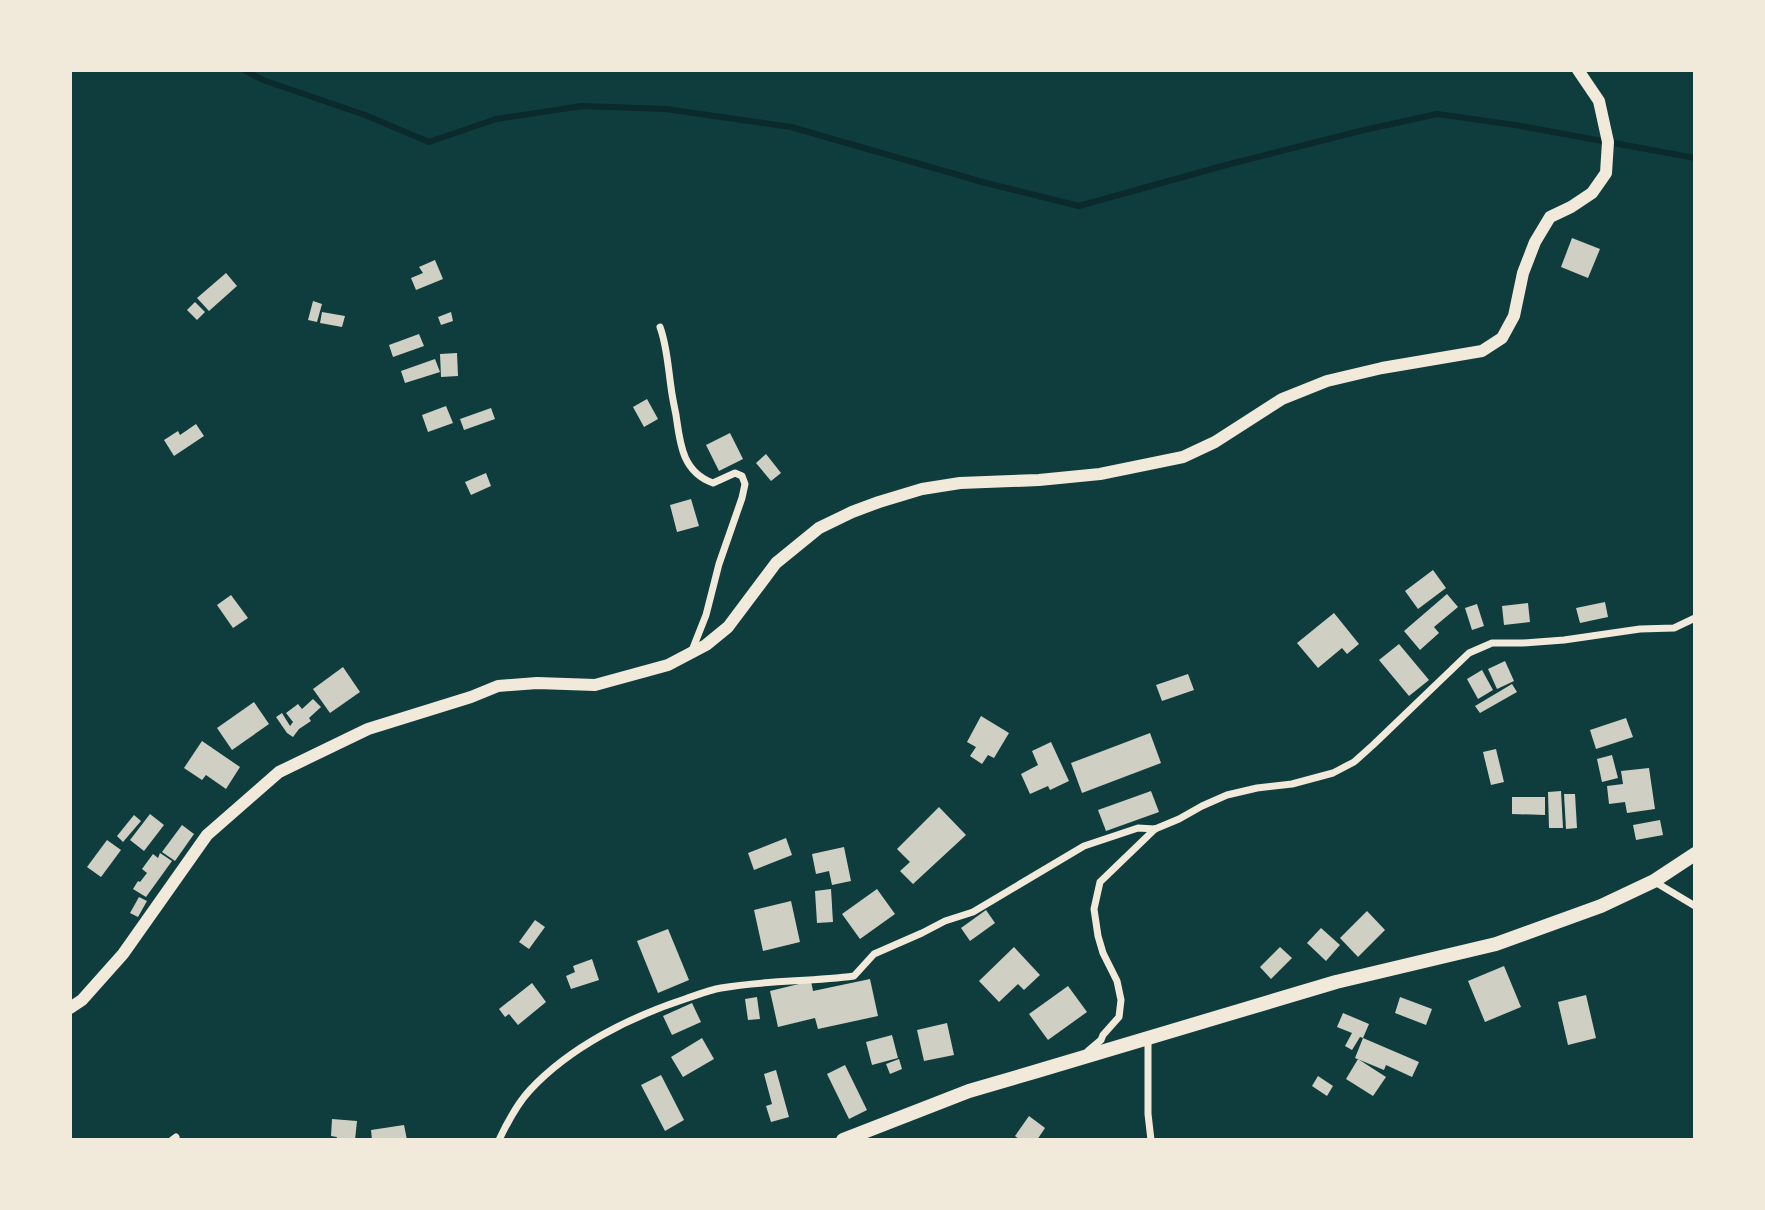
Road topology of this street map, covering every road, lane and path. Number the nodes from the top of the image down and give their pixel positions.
1 (1578, 70) edge
2 (660, 327) dead end
3 (1695, 618) edge
4 (691, 653) junction
5 (1155, 828) junction
6 (1695, 854) edge
7 (1654, 881) junction
8 (1695, 906) edge
9 (70, 1009) edge
10 (1148, 1038) junction
11 (1079, 1059) junction
12 (499, 1140) edge
13 (844, 1140) edge
14 (1151, 1140) edge

1 - 4 main road
2 - 4 street
3 - 5 street
4 - 9 main road
5 - 11 street
5 - 12 street
6 - 7 main road
7 - 8 street
7 - 10 main road
10 - 11 main road
10 - 14 street
11 - 13 main road

